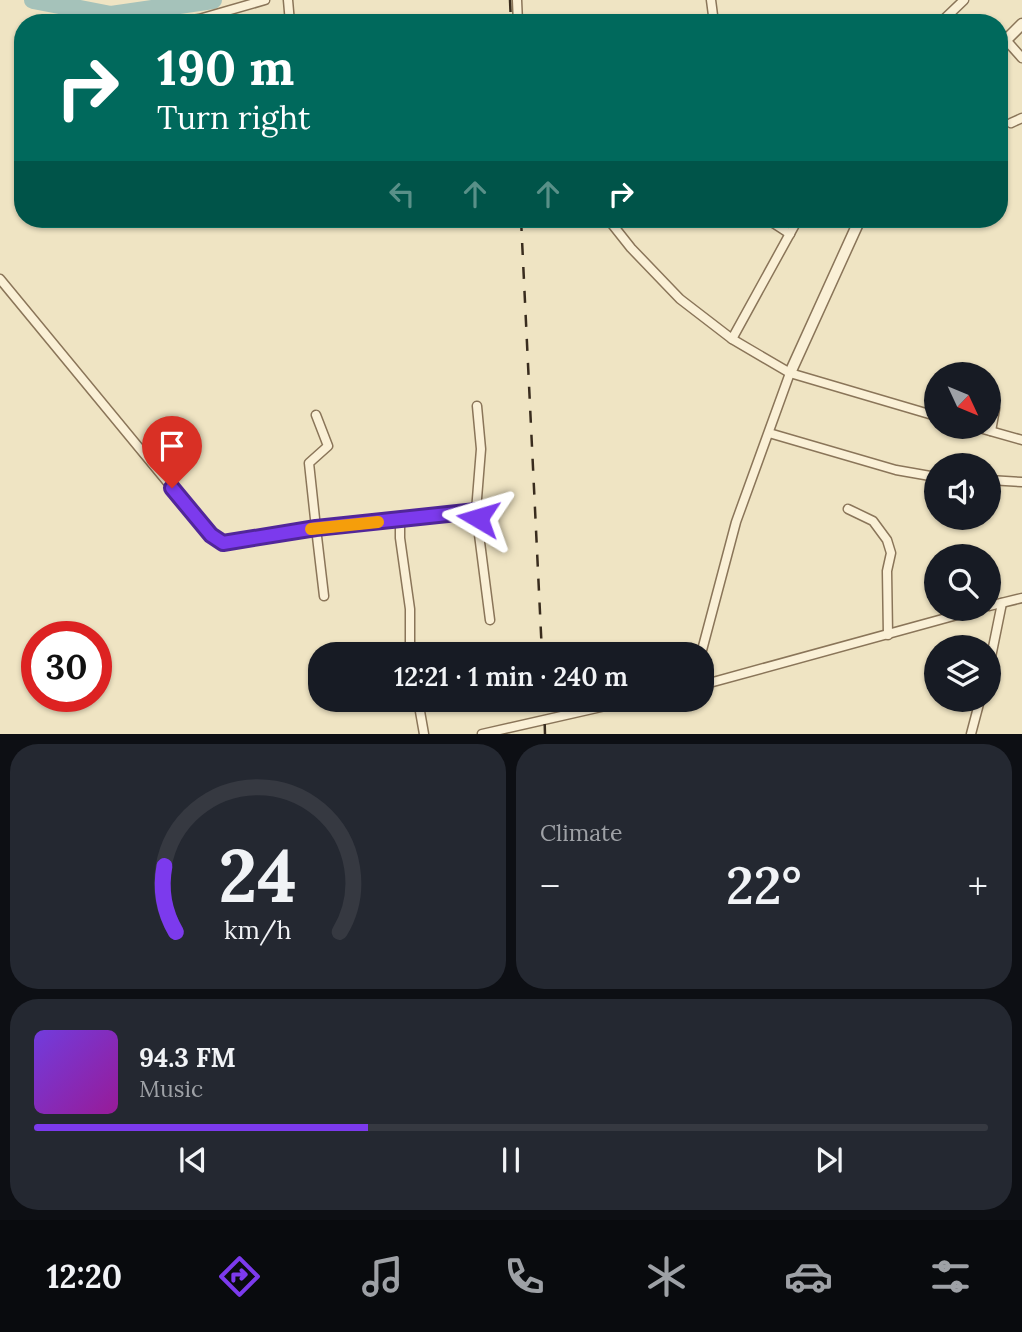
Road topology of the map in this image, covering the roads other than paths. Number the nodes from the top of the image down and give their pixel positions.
1 (265, 0) edge
2 (964, 0) edge
3 (216, 14) edge
4 (949, 14) edge
5 (1022, 24) edge
6 (1008, 38) edge
7 (1008, 47) edge
8 (1022, 58) edge
9 (1022, 118) edge
10 (1011, 123) dead end
11 (615, 228) edge
12 (781, 228) edge
13 (793, 228) edge
14 (856, 228) edge
15 (790, 234) junction
16 (0, 279) edge
17 (732, 339) junction
18 (790, 373) junction
19 (478, 406) dead end
20 (924, 412) edge
21 (316, 415) dead end
22 (769, 433) junction
23 (1001, 434) edge
24 (1022, 440) edge
25 (924, 475) edge
26 (1001, 481) edge
27 (1022, 482) edge
28 (848, 509) dead end
29 (476, 511) junction
30 (400, 520) junction
31 (316, 528) junction
32 (324, 596) dead end
33 (1022, 598) edge
34 (1002, 603) joint
35 (490, 620) dead end
36 (937, 621) edge
37 (888, 635) junction
38 (996, 635) edge
39 (410, 642) edge
40 (704, 642) edge
41 (714, 682) edge
42 (420, 712) edge
43 (583, 712) edge
44 (977, 712) edge
45 (505, 731) edge
46 (424, 733) edge
47 (482, 733) edge
48 (971, 733) edge

1 - 3 street
2 - 4 street
5 - 6 street
7 - 8 street
9 - 10 street
11 - 17 street
12 - 15 street
13 - 15 street
14 - 18 street
15 - 17 street
16 - 31 street
17 - 18 street
18 - 20 street
18 - 22 street
19 - 29 street
21 - 31 street
22 - 25 street
22 - 40 street
23 - 24 street
26 - 27 street
28 - 37 street
29 - 30 street
29 - 35 street
30 - 31 street
30 - 39 street
31 - 32 street
33 - 34 street
34 - 38 street
36 - 37 street
37 - 41 street
42 - 46 street
43 - 45 street
44 - 48 street
45 - 47 street

